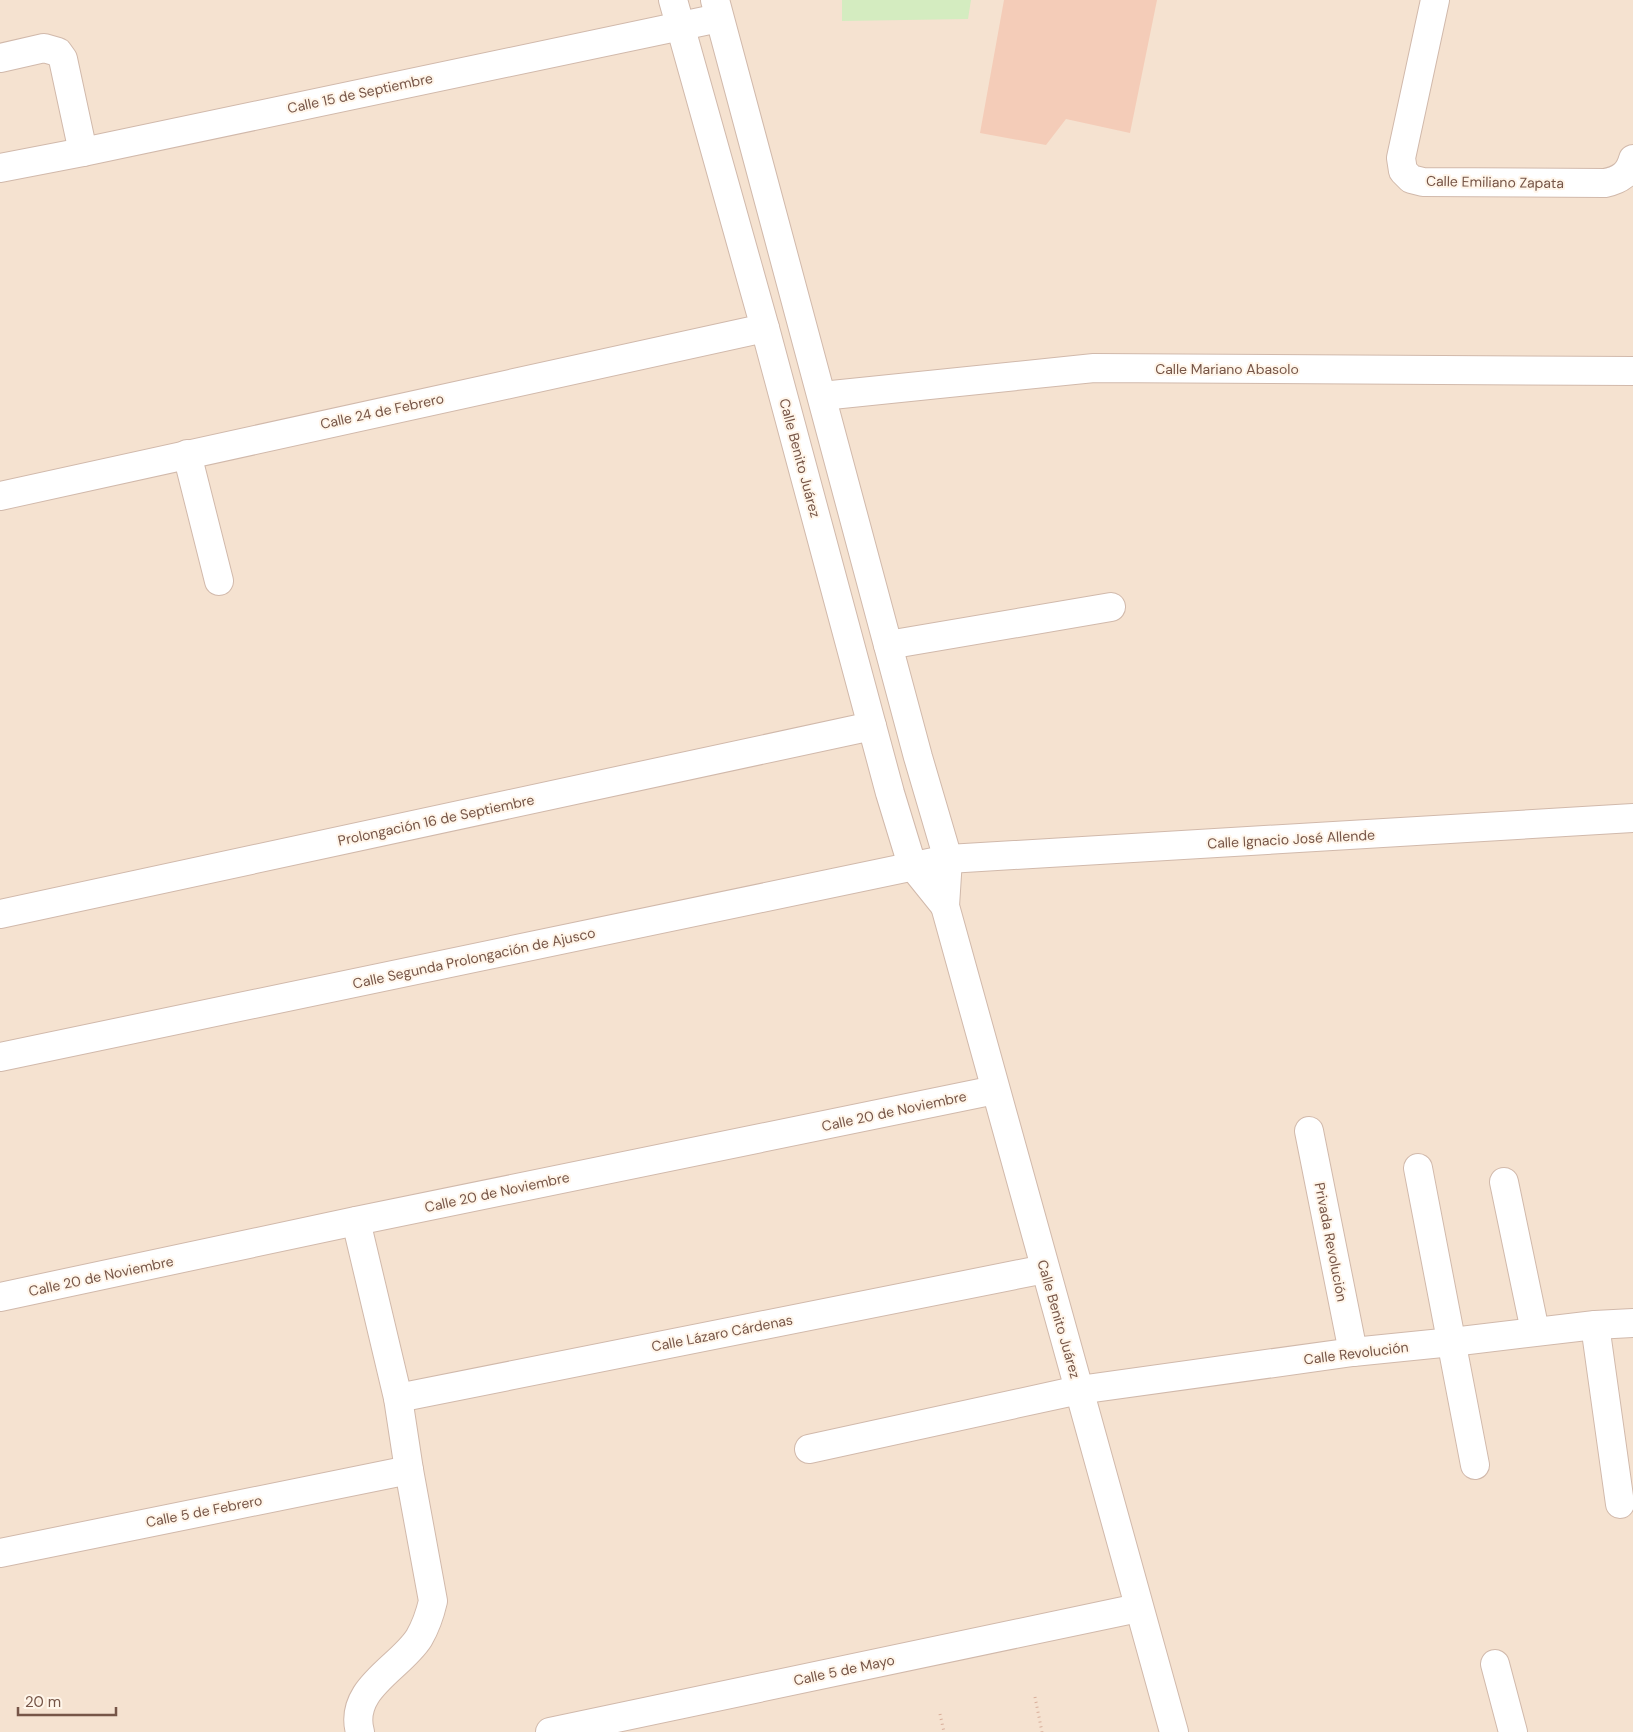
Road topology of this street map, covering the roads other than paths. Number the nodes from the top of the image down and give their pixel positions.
1 (1435, 0) edge
2 (717, 9) edge
3 (677, 13) edge
4 (0, 58) edge
5 (83, 152) junction
6 (1633, 159) edge
7 (0, 168) edge
8 (765, 328) junction
9 (1633, 372) edge
10 (822, 396) junction
11 (187, 454) junction
12 (0, 496) edge
13 (219, 582) dead end
14 (1111, 607) dead end
15 (888, 644) junction
16 (872, 726) junction
17 (1633, 818) edge
18 (948, 859) junction
19 (912, 865) junction
20 (944, 906) junction
21 (0, 914) edge
22 (0, 1057) edge
23 (995, 1090) junction
24 (1309, 1131) dead end
25 (1418, 1168) dead end
26 (1504, 1182) dead end
27 (356, 1221) junction
28 (1045, 1268) junction
29 (0, 1297) edge
30 (1633, 1323) edge
31 (1595, 1325) junction
32 (1536, 1331) junction
33 (1452, 1342) junction
34 (1353, 1352) junction
35 (1079, 1390) junction
36 (398, 1398) junction
37 (810, 1449) dead end
38 (1475, 1466) dead end
39 (409, 1470) junction
40 (1620, 1504) dead end
41 (0, 1553) edge
42 (1138, 1608) junction
43 (1495, 1664) dead end
44 (360, 1732) edge
45 (550, 1732) edge
46 (1174, 1732) edge
47 (1513, 1732) edge

1 - 6 street, Calle Emiliano Zapata
2 - 3 street, Calle 15 de Septiembre
2 - 10 street, Calle Benito Juárez
3 - 5 street, Calle 15 de Septiembre
3 - 8 street, Calle Benito Juárez
4 - 5 street
5 - 7 street, Calle 15 de Septiembre
8 - 11 street, Calle 24 de Febrero
8 - 16 street, Calle Benito Juárez
9 - 10 street, Calle Mariano Abasolo
10 - 15 street, Calle Benito Juárez
11 - 12 street, Calle 24 de Febrero
11 - 13 street
14 - 15 street
15 - 18 street, Calle Benito Juárez
16 - 19 street, Calle Benito Juárez
16 - 21 street, Prolongación 16 de Septiembre
17 - 18 street, Calle Ignacio José Allende
18 - 19 street, Calle Segunda Prolongación de Ajusco
18 - 20 street, Calle Benito Juárez
19 - 20 street, Calle Benito Juárez
19 - 22 street, Calle Segunda Prolongación de Ajusco
20 - 23 street, Calle Benito Juárez
23 - 27 street, Calle 20 de Noviembre
23 - 28 street, Calle Benito Juárez
24 - 34 street, Privada Revolución
25 - 33 street
26 - 32 street
27 - 29 street, Calle 20 de Noviembre
27 - 36 street
28 - 35 street, Calle Benito Juárez
28 - 36 street, Calle Lázaro Cárdenas
30 - 31 street, Calle Revolución
31 - 32 street, Calle Revolución
31 - 40 street
32 - 33 street, Calle Revolución
33 - 34 street, Calle Revolución
33 - 38 street
34 - 35 street, Calle Revolución
35 - 37 street, Calle Revolución
35 - 42 street, Calle Benito Juárez
36 - 39 street
39 - 41 street, Calle 5 de Febrero
39 - 44 street
42 - 45 street, Calle 5 de Mayo
42 - 46 street, Calle Benito Juárez
43 - 47 street

